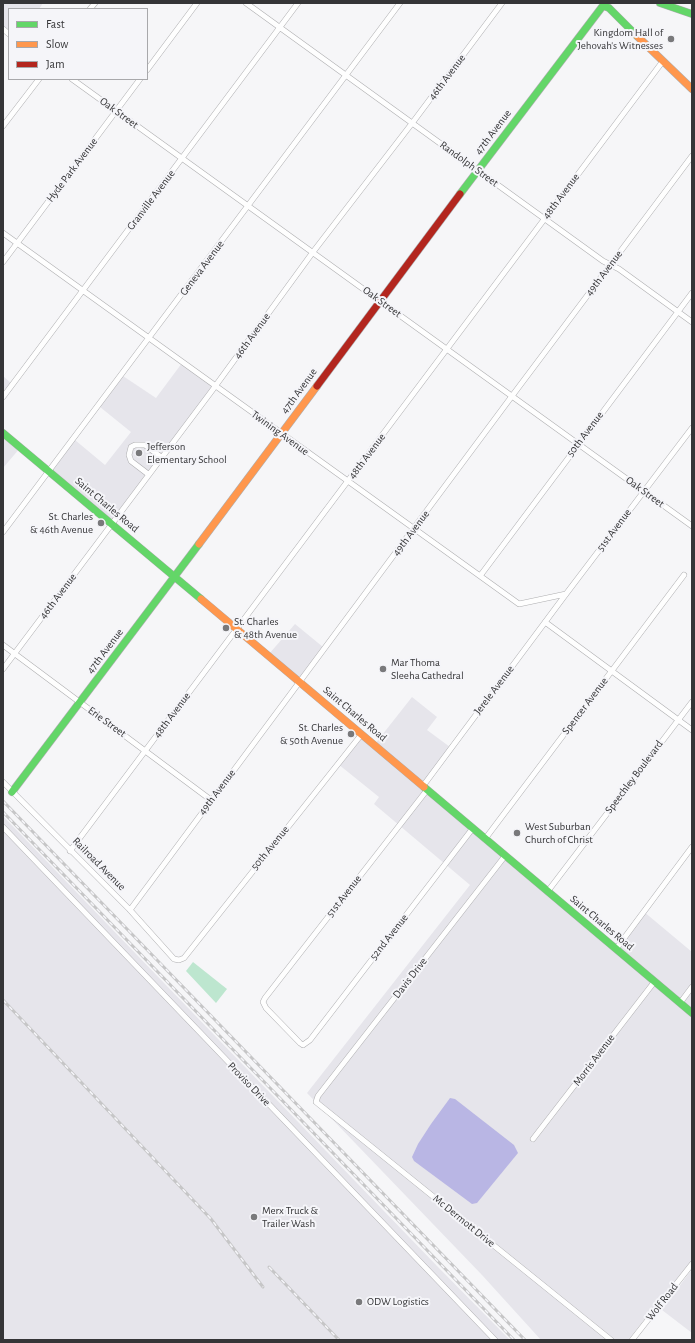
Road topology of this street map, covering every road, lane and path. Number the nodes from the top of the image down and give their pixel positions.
1 (197, 3) edge
2 (246, 3) edge
3 (298, 3) edge
4 (400, 3) edge
5 (502, 3) edge
6 (660, 3) edge
7 (692, 14) edge
8 (280, 27) junction
9 (663, 61) junction
10 (148, 69) edge
11 (346, 75) junction
12 (37, 80) edge
13 (73, 80) edge
14 (139, 80) edge
15 (692, 89) edge
16 (116, 111) junction
17 (413, 122) junction
18 (3, 126) edge
19 (692, 156) edge
20 (182, 158) junction
21 (478, 171) junction
22 (248, 206) junction
23 (544, 218) junction
24 (3, 233) edge
25 (17, 243) junction
26 (313, 252) junction
27 (3, 262) edge
28 (611, 265) junction
29 (83, 291) junction
30 (692, 293) edge
31 (380, 300) junction
32 (678, 312) junction
33 (692, 322) edge
34 (149, 338) junction
35 (447, 349) junction
36 (215, 386) junction
37 (512, 396) junction
38 (3, 397) edge
39 (692, 428) edge
40 (3, 432) edge
41 (281, 434) junction
42 (578, 444) junction
43 (161, 457) junction
44 (49, 471) junction
45 (148, 474) junction
46 (348, 481) junction
47 (644, 491) junction
48 (112, 524) junction
49 (692, 526) edge
50 (414, 529) junction
51 (3, 532) edge
52 (684, 574) dead end
53 (480, 576) junction
54 (174, 577) junction
55 (566, 594) junction
56 (545, 622) junction
57 (236, 629) junction
58 (3, 645) edge
59 (15, 654) junction
60 (3, 670) edge
61 (611, 672) junction
62 (299, 682) junction
63 (80, 702) junction
64 (692, 702) edge
65 (679, 720) junction
66 (692, 730) edge
67 (361, 735) junction
68 (146, 751) junction
69 (3, 782) edge
70 (425, 788) junction
71 (12, 792) junction
72 (211, 800) junction
73 (3, 827) edge
74 (473, 828) junction
75 (485, 838) junction
76 (692, 847) edge
77 (70, 851) junction
78 (505, 856) junction
79 (548, 891) junction
80 (130, 910) junction
81 (616, 949) junction
82 (179, 960) joint
83 (655, 981) junction
84 (692, 987) edge
85 (680, 1003) junction
86 (692, 1013) edge
87 (303, 1045) joint
88 (316, 1102) joint
89 (533, 1139) dead end
90 (692, 1264) edge
91 (495, 1340) edge
92 (611, 1340) edge
93 (632, 1340) edge

1 - 10 street
2 - 8 street, Randolph Street
3 - 8 street, Granville Avenue
4 - 11 street, Geneva Avenue
5 - 17 street, 46th Avenue
6 - 7 street
8 - 11 street, Randolph Street
8 - 20 street, Granville Avenue
9 - 15 street
9 - 21 street, 47th Avenue
9 - 23 street, 48th Avenue
11 - 17 street, Randolph Street
11 - 22 street, Geneva Avenue
12 - 18 street
13 - 16 street, Oak Street
14 - 16 street, Hyde Park Avenue
16 - 20 street, Oak Street
16 - 25 street, Hyde Park Avenue
17 - 21 street, Randolph Street
17 - 26 street, 46th Avenue
19 - 28 street, 49th Avenue
20 - 22 street, Oak Street
20 - 29 street, Granville Avenue
21 - 23 street, Randolph Street
21 - 31 street, 47th Avenue
22 - 26 street, Oak Street
22 - 34 street, Geneva Avenue
23 - 28 street, Randolph Street
23 - 35 street, 48th Avenue
24 - 25 street, Twining Avenue
25 - 27 street, Hyde Park Avenue
25 - 29 street, Twining Avenue
26 - 31 street, Oak Street
26 - 36 street, 46th Avenue
28 - 32 street, Randolph Street
28 - 37 street, 49th Avenue
29 - 34 street, Twining Avenue
29 - 38 street, Granville Avenue
30 - 32 street, 50th Avenue
31 - 35 street, Oak Street
31 - 41 street, 47th Avenue
32 - 33 street, Randolph Street
32 - 42 street, 50th Avenue
34 - 36 street, Twining Avenue
34 - 44 street, Geneva Avenue
35 - 37 street, Oak Street
35 - 46 street, 48th Avenue
36 - 41 street, Twining Avenue
36 - 43 street, 46th Avenue
37 - 42 street, Oak Street
37 - 50 street, 49th Avenue
39 - 47 street, 51st Avenue
40 - 44 street, Saint Charles Road
41 - 46 street, Twining Avenue
41 - 54 street, 47th Avenue
42 - 47 street, Oak Street
42 - 53 street, 50th Avenue
43 - 45 street, 46th Avenue
43 - 45 street
44 - 48 street, Saint Charles Road
44 - 51 street, Geneva Avenue
45 - 48 street, 46th Avenue
46 - 50 street, Twining Avenue
46 - 57 street, 48th Avenue
47 - 49 street, Oak Street
47 - 55 street, 51st Avenue
48 - 54 street, Saint Charles Road
48 - 59 street, 46th Avenue
50 - 53 street, Twining Avenue
50 - 62 street, 49th Avenue
52 - 61 street, Spencer Avenue
53 - 55 street, Twining Avenue
54 - 57 street, Saint Charles Road
54 - 63 street, 47th Avenue
55 - 56 street, Jerele Avenue
56 - 61 street
56 - 70 street, Jerele Avenue
57 - 62 street, Saint Charles Road
57 - 68 street, 48th Avenue
58 - 59 street, Erie Street
59 - 60 street, 46th Avenue
59 - 63 street, Erie Street
61 - 65 street
61 - 75 street, Spencer Avenue
62 - 67 street, Saint Charles Road
62 - 72 street, 49th Avenue
63 - 68 street, Erie Street
63 - 71 street, 47th Avenue
64 - 65 street, Speechley Boulevard
65 - 66 street
65 - 79 street, Speechley Boulevard
67 - 70 street, Saint Charles Road
67 - 82 street, 50th Avenue
68 - 72 street, Erie Street
68 - 77 street, 48th Avenue
69 - 71 street, Railroad Avenue
70 - 74 street, Saint Charles Road
70 - 87 street, 51st Avenue
71 - 77 street, Railroad Avenue
72 - 80 street, 49th Avenue
73 - 91 street, Proviso Drive
74 - 75 street, Saint Charles Road
74 - 87 street, 52nd Avenue
75 - 78 street, Saint Charles Road
76 - 81 street
77 - 80 street, Railroad Avenue
78 - 79 street, Saint Charles Road
78 - 88 street, Davis Drive
79 - 81 street, Saint Charles Road
80 - 82 street, Railroad Avenue
81 - 83 street, Saint Charles Road
83 - 85 street, Saint Charles Road
83 - 89 street, Morris Avenue
84 - 85 street
85 - 86 street, Saint Charles Road
88 - 92 street, Mc Dermott Drive
90 - 93 street, Wolf Road

